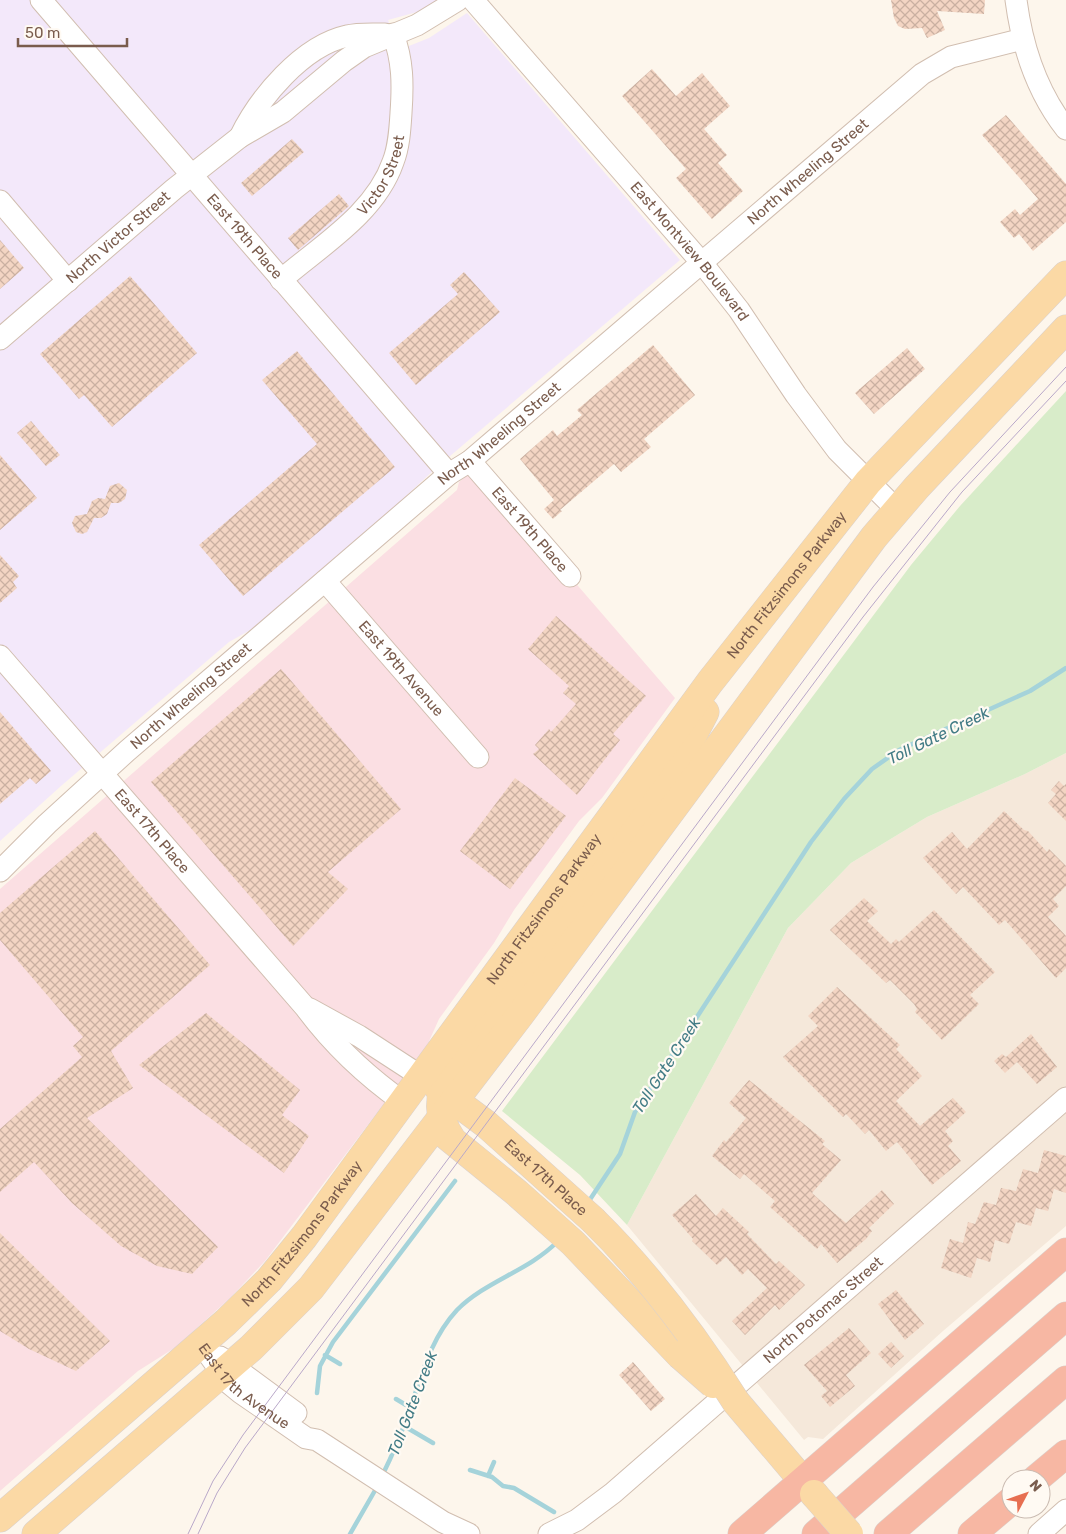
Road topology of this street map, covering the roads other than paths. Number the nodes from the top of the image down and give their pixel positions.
1 (41, 0) edge
2 (458, 0) edge
3 (473, 0) edge
4 (1016, 0) edge
5 (393, 34) junction
6 (1023, 39) junction
7 (1066, 129) edge
8 (192, 175) junction
9 (0, 201) edge
10 (702, 263) junction
11 (1066, 275) edge
12 (281, 280) junction
13 (68, 281) junction
14 (1066, 329) edge
15 (0, 339) edge
16 (470, 461) junction
17 (449, 474) junction
18 (868, 482) junction
19 (898, 510) junction
20 (570, 576) dead end
21 (325, 581) junction
22 (0, 656) edge
23 (478, 757) dead end
24 (102, 774) junction
25 (0, 871) edge
26 (305, 1007) junction
27 (1066, 1098) edge
28 (403, 1102) junction
29 (441, 1108) junction
30 (1066, 1252) edge
31 (1066, 1316) edge
32 (201, 1344) junction
33 (227, 1369) junction
34 (1066, 1380) edge
35 (736, 1402) junction
36 (1066, 1454) edge
37 (1048, 1469) edge
38 (809, 1487) junction
39 (1001, 1509) edge
40 (1066, 1510) edge
41 (0, 1518) edge
42 (576, 1527) edge
43 (36, 1534) edge
44 (469, 1534) edge
45 (549, 1534) edge
46 (742, 1534) edge
47 (816, 1534) edge
48 (849, 1534) edge
49 (888, 1534) edge
50 (972, 1534) edge
51 (1039, 1534) edge

1 - 8 street, East 19th Place
2 - 5 street, North Victor Street
3 - 10 street, East Montview Boulevard
4 - 6 street
5 - 8 street, North Victor Street
5 - 12 street, Victor Street
6 - 7 street
6 - 10 street, North Wheeling Street
8 - 12 street, East 19th Place
8 - 13 street, North Victor Street
9 - 13 street
10 - 16 street, North Wheeling Street
10 - 18 street, East Montview Boulevard
11 - 18 main road, North Fitzsimons Parkway
12 - 17 street, East 19th Place
13 - 15 street, North Victor Street
14 - 19 main road, North Fitzsimons Parkway
16 - 17 street, North Wheeling Street
16 - 20 street, East 19th Place
17 - 21 street, North Wheeling Street
18 - 19 street, East Montview Boulevard
18 - 29 main road, North Fitzsimons Parkway
19 - 29 main road, North Fitzsimons Parkway
21 - 23 street, East 19th Avenue
21 - 24 street, North Wheeling Street
22 - 24 street, East 17th Place
24 - 25 street, North Wheeling Street
24 - 26 street, East 17th Place
26 - 28 street, East 17th Place
26 - 29 street, East 17th Place
27 - 42 street, North Potomac Street
28 - 29 main road, North Fitzsimons Parkway
28 - 29 main road, East 17th Place
28 - 32 main road, North Fitzsimons Parkway
29 - 33 main road, North Fitzsimons Parkway
29 - 35 main road, East 17th Place, bridge
29 - 35 main road, East 17th Place, bridge
30 - 38 highway
31 - 47 highway
32 - 33 street, East 17th Avenue
32 - 41 main road, North Fitzsimons Parkway
33 - 43 main road, North Fitzsimons Parkway
33 - 44 street, East 17th Avenue
34 - 49 highway
35 - 38 main road, East 17th Place
36 - 37 highway
38 - 46 highway
38 - 48 main road, East 17th Place, bridge
39 - 50 highway
40 - 51 street
42 - 45 street

